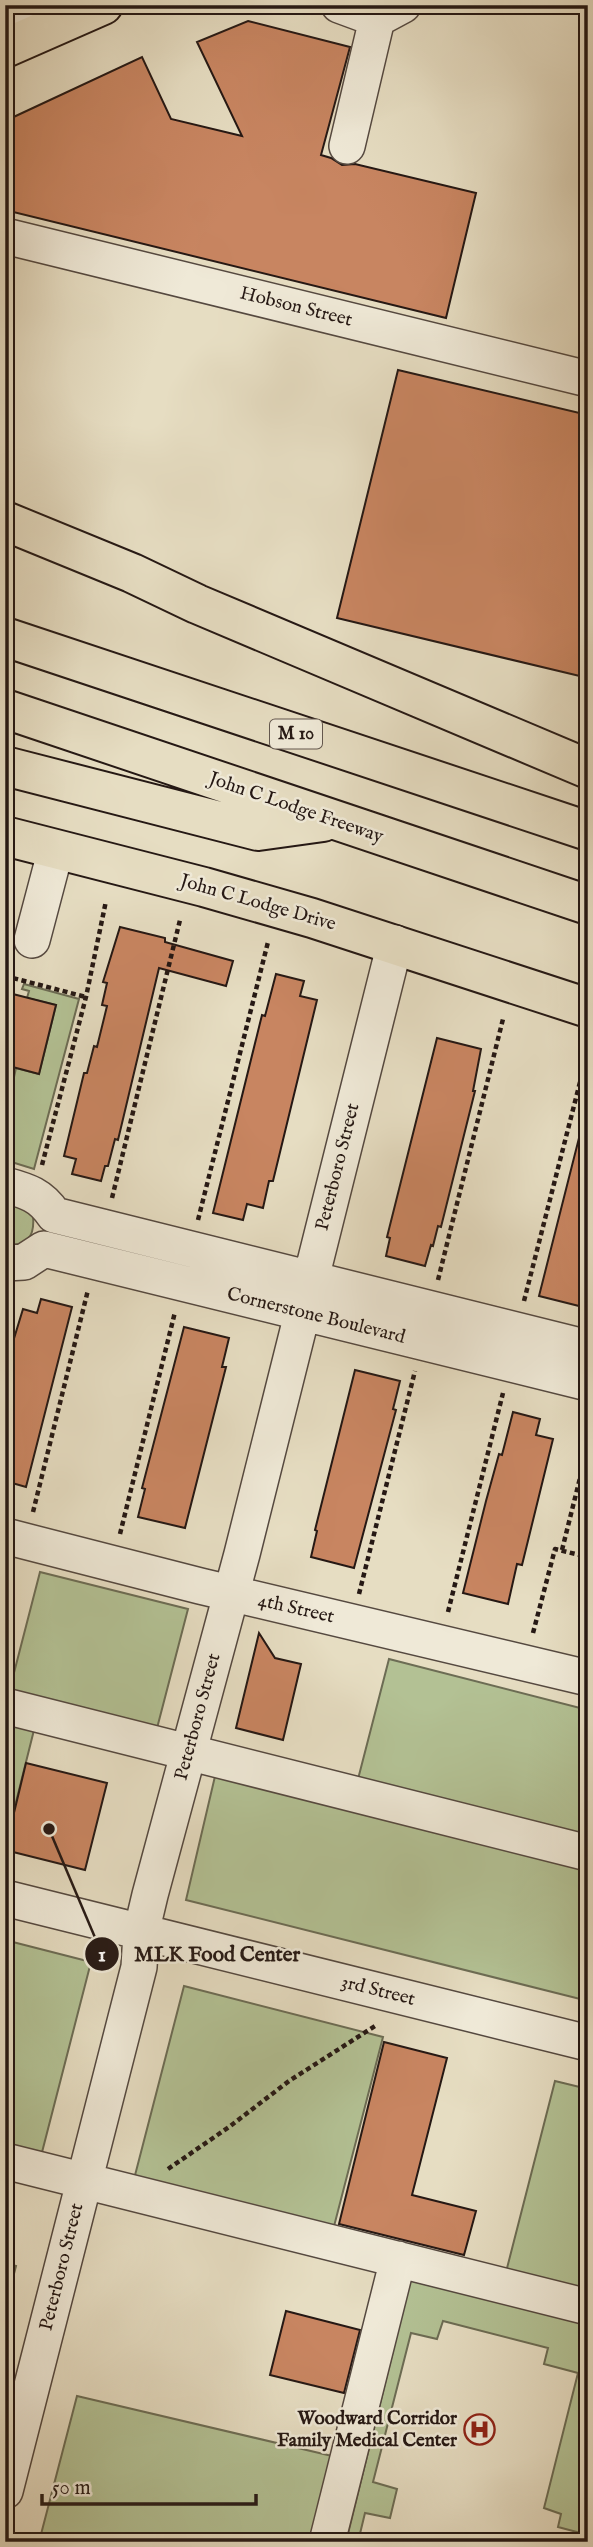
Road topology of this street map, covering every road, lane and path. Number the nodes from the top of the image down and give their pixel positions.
1 (10, 5) edge
2 (103, 5) edge
3 (339, 5) edge
4 (390, 12) edge
5 (15, 44) edge
6 (347, 146) dead end
7 (5, 236) edge
8 (588, 379) edge
9 (5, 521) edge
10 (5, 637) edge
11 (5, 709) edge
12 (5, 766) edge
13 (588, 769) edge
14 (334, 821) junction
15 (588, 831) edge
16 (5, 836) edge
17 (56, 849) junction
18 (106, 901) dead end
19 (588, 905) edge
20 (180, 920) dead end
21 (32, 940) dead end
22 (268, 942) dead end
23 (395, 943) junction
24 (5, 976) edge
25 (86, 997) junction
26 (588, 1008) edge
27 (503, 1019) dead end
28 (588, 1051) edge
29 (5, 1087) edge
30 (5, 1112) edge
31 (39, 1174) dead end
32 (5, 1185) edge
33 (110, 1207) dead end
34 (54, 1215) junction
35 (196, 1228) dead end
36 (44, 1248) junction
37 (5, 1263) edge
38 (90, 1283) dead end
39 (436, 1289) dead end
40 (307, 1296) junction
41 (177, 1305) dead end
42 (522, 1310) dead end
43 (588, 1348) edge
44 (416, 1364) dead end
45 (588, 1383) edge
46 (505, 1386) dead end
47 (588, 1446) edge
48 (33, 1512) dead end
49 (120, 1534) dead end
50 (5, 1536) edge
51 (562, 1550) junction
52 (588, 1557) edge
53 (231, 1593) junction
54 (359, 1594) dead end
55 (447, 1616) dead end
56 (532, 1637) dead end
57 (588, 1678) edge
58 (5, 1706) edge
59 (189, 1751) junction
60 (588, 1853) edge
61 (5, 1898) edge
62 (141, 1933) junction
63 (375, 2026) dead end
64 (588, 2043) edge
65 (5, 2161) edge
66 (83, 2181) junction
67 (134, 2193) junction
68 (398, 2259) junction
69 (588, 2307) edge
70 (5, 2491) edge
71 (327, 2542) edge

1 - 5 street
2 - 5 main road
3 - 4 street
4 - 6 street
7 - 8 street, Hobson Street
9 - 13 main road
10 - 15 main road, M 10
11 - 14 main road, John C Lodge Freeway
12 - 14 main road
14 - 19 main road, John C Lodge Freeway
16 - 17 main road, John C Lodge Drive
17 - 21 street
17 - 23 main road, John C Lodge Drive
18 - 25 path
20 - 33 path
22 - 35 path
23 - 26 main road, John C Lodge Drive
23 - 40 street, Peterboro Street
24 - 25 path
25 - 31 path
27 - 39 path
28 - 42 path
29 - 30 path
32 - 34 street, Cornerstone Boulevard
34 - 36 street
34 - 40 street, Cornerstone Boulevard
36 - 37 street
36 - 40 street, Cornerstone Boulevard
38 - 48 path
40 - 43 street, Cornerstone Boulevard
40 - 45 street, Cornerstone Boulevard
40 - 53 street, Peterboro Street
41 - 49 path
44 - 54 path
46 - 55 path
47 - 51 path
50 - 53 street, 4th Street
51 - 52 path
51 - 56 path
53 - 57 street, 4th Street
53 - 59 street, Peterboro Street
58 - 59 street
59 - 60 street
59 - 62 street, Peterboro Street
61 - 62 street, 3rd Street
62 - 64 street, 3rd Street
62 - 66 street, Peterboro Street
63 - 67 path
65 - 66 street
66 - 67 street
66 - 70 street, Peterboro Street
67 - 68 street
68 - 69 street
68 - 71 street

